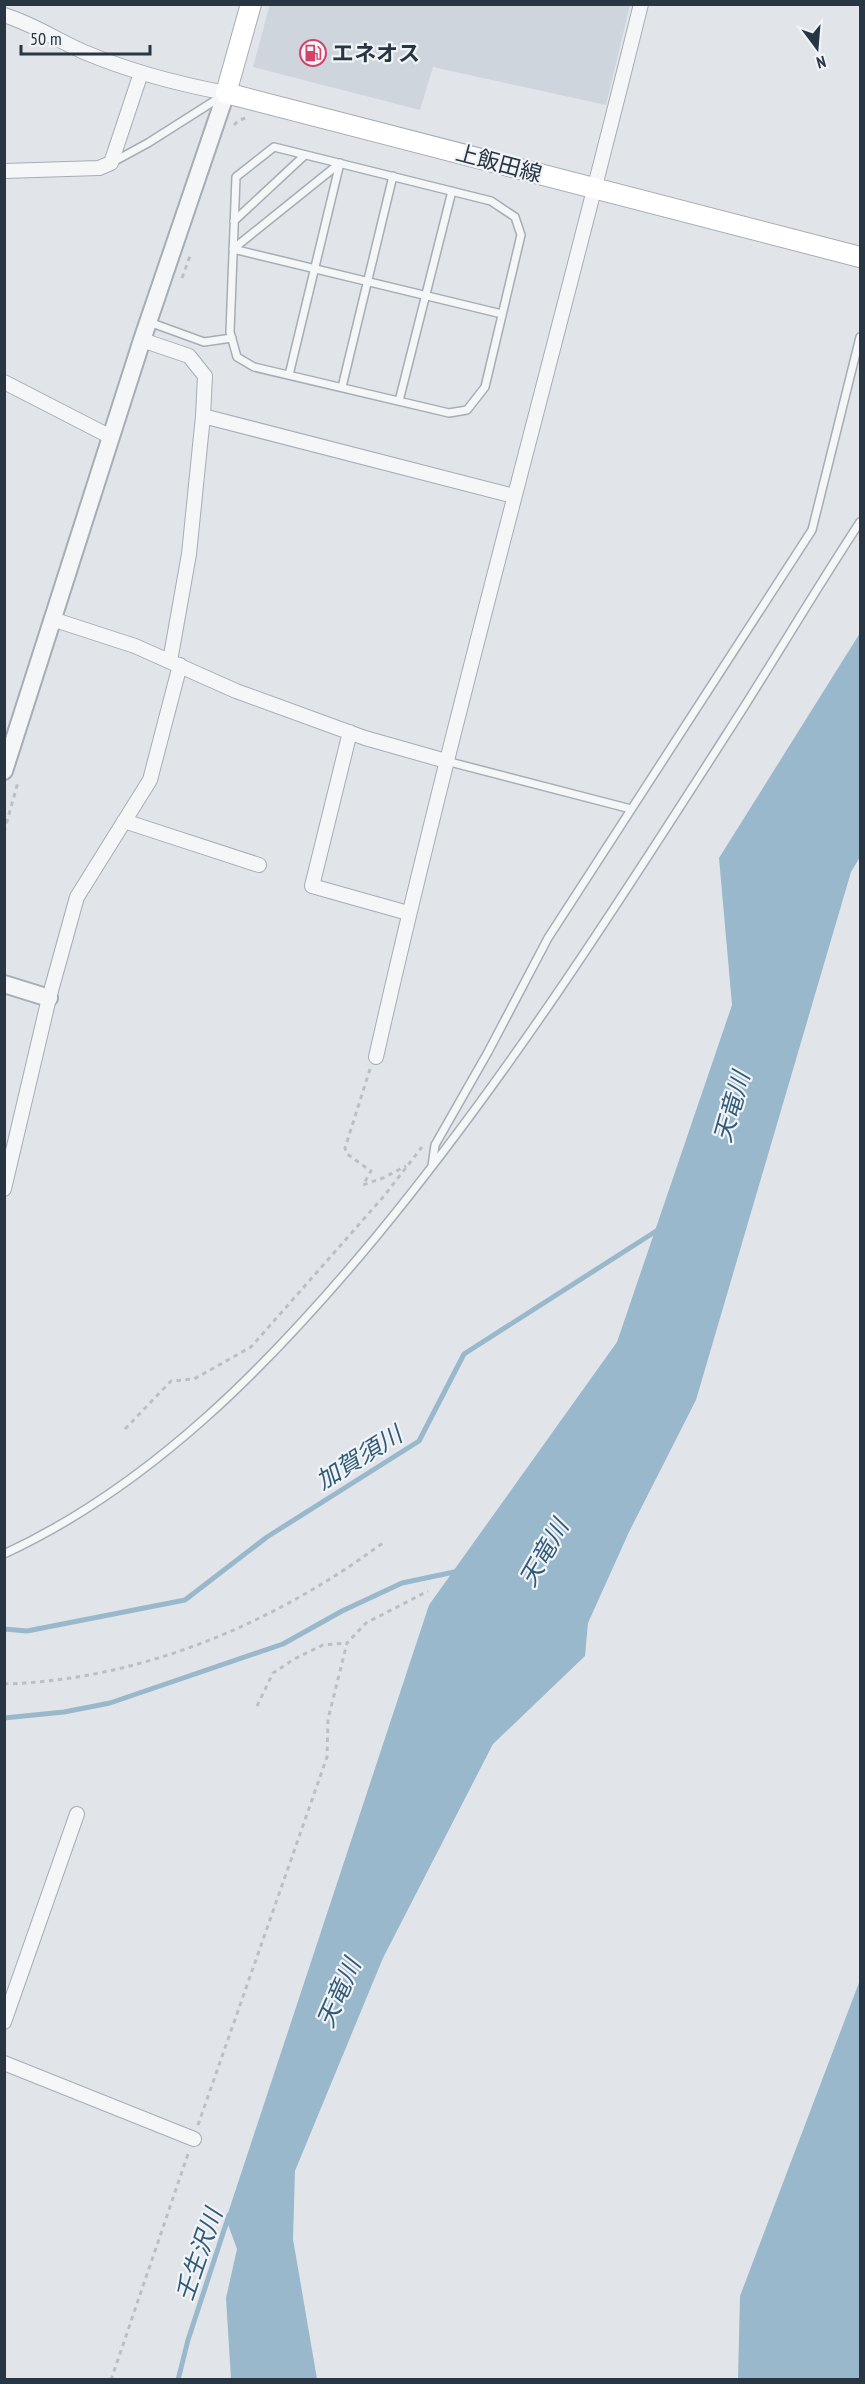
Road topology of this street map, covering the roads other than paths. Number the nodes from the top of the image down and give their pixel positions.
1 (251, 4) edge
2 (640, 4) edge
3 (4, 15) edge
4 (141, 73) junction
5 (226, 93) junction
6 (305, 155) junction
7 (111, 163) junction
8 (340, 163) junction
9 (4, 171) edge
10 (393, 176) junction
11 (595, 189) junction
12 (452, 191) junction
13 (234, 221) junction
14 (233, 249) junction
15 (861, 257) edge
16 (314, 269) junction
17 (368, 282) junction
18 (426, 296) junction
19 (502, 314) junction
20 (148, 322) junction
21 (861, 337) edge
22 (232, 338) junction
23 (142, 340) junction
24 (289, 375) junction
25 (4, 382) edge
26 (342, 387) junction
27 (399, 401) junction
28 (203, 416) junction
29 (111, 437) junction
30 (514, 496) junction
31 (861, 522) edge
32 (52, 619) junction
33 (175, 663) junction
34 (350, 732) junction
35 (446, 761) junction
36 (4, 771) edge
37 (632, 809) junction
38 (124, 821) junction
39 (260, 865) dead end
40 (408, 913) junction
41 (4, 984) edge
42 (49, 998) junction
43 (376, 1057) road end
44 (432, 1169) junction
45 (4, 1190) edge
46 (4, 1554) edge
47 (77, 1814) dead end
48 (4, 2022) edge
49 (4, 2063) edge
50 (194, 2139) road end

1 - 5 main road
2 - 11 street
3 - 4 street
4 - 5 street
4 - 7 street
5 - 7 lane
5 - 11 main road, 上飯田線
5 - 20 street
6 - 8 lane
6 - 13 lane
6 - 13 lane
7 - 9 street
8 - 10 lane
8 - 14 lane
8 - 16 lane
10 - 12 lane
10 - 17 lane
11 - 15 main road, 上飯田線
11 - 30 street
12 - 18 lane
12 - 19 lane
13 - 14 lane
14 - 16 lane
14 - 22 lane
16 - 17 lane
16 - 24 lane
17 - 18 lane
17 - 26 lane
18 - 19 lane
18 - 27 lane
19 - 27 lane
20 - 22 lane
20 - 23 street
21 - 37 lane
22 - 24 lane
23 - 28 street
23 - 29 street
24 - 26 lane
25 - 29 street
26 - 27 lane
28 - 30 street
28 - 33 street
29 - 32 street
30 - 35 street
31 - 44 lane
32 - 33 street
32 - 36 street
33 - 34 street
33 - 38 street
34 - 35 street
34 - 40 street
35 - 37 lane
35 - 40 street
37 - 44 lane
38 - 39 street
38 - 42 street
40 - 43 street
41 - 42 street
42 - 45 street
44 - 46 lane
47 - 48 street
49 - 50 street

